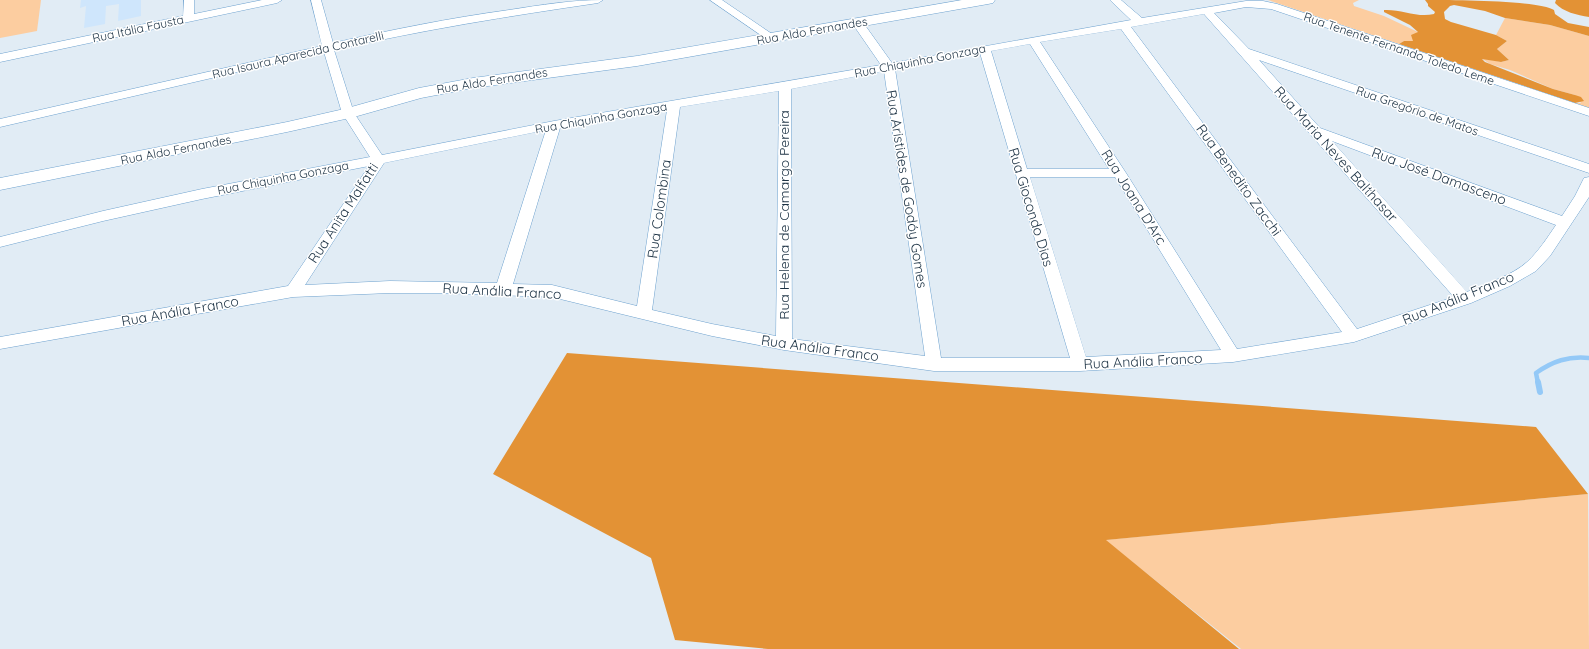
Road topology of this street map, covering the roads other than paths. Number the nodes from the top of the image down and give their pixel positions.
1 (189, 0) edge
2 (277, 0) edge
3 (316, 0) edge
4 (598, 0) edge
5 (715, 0) edge
6 (988, 0) edge
7 (1115, 0) edge
8 (973, 1) edge
9 (1206, 10) junction
10 (189, 18) junction
11 (1138, 21) junction
12 (858, 23) junction
13 (1124, 24) junction
14 (772, 38) junction
15 (1033, 40) junction
16 (328, 48) junction
17 (984, 49) junction
18 (1245, 52) junction
19 (0, 58) edge
20 (889, 67) junction
21 (785, 86) junction
22 (674, 105) junction
23 (1589, 112) edge
24 (348, 113) junction
25 (0, 123) edge
26 (554, 125) junction
27 (1314, 130) junction
28 (379, 160) junction
29 (1589, 169) edge
30 (1021, 173) junction
31 (1119, 173) junction
32 (1589, 181) edge
33 (0, 184) edge
34 (1563, 222) junction
35 (0, 242) edge
36 (503, 290) junction
37 (293, 291) junction
38 (1465, 298) junction
39 (644, 313) junction
40 (1354, 336) junction
41 (0, 344) edge
42 (784, 344) junction
43 (1233, 356) junction
44 (934, 364) junction
45 (1080, 364) junction

1 - 10 street
2 - 10 street, Rua Itália Fausta
3 - 16 street, Rua Anita Malfatti
4 - 16 street, Rua Isaura Aparecida Contarelli
5 - 14 street
6 - 8 street, Rua Aldo Fernandes
7 - 11 street
8 - 12 street, Rua Aldo Fernandes
9 - 11 street, Rua Chiquinha Gonzaga
9 - 18 street, Rua Maria Neves Balthasar
9 - 23 street, Rua Tenente Fernando Toledo Leme
10 - 19 street, Rua Itália Fausta
11 - 13 street, Rua Chiquinha Gonzaga
12 - 14 street, Rua Aldo Fernandes
12 - 20 street, Rua Aristides de Godóy Gomes
13 - 15 street, Rua Chiquinha Gonzaga
13 - 40 street, Rua Benedito Zacchi
14 - 24 street, Rua Aldo Fernandes
15 - 17 street, Rua Chiquinha Gonzaga
15 - 31 street, Rua Joana D'Arc
16 - 24 street, Rua Anita Malfatti
16 - 25 street, Rua Isaura Aparecida Contarelli
17 - 20 street, Rua Chiquinha Gonzaga
17 - 30 street, Rua Giocondo Dias
18 - 27 street, Rua Maria Neves Balthasar
18 - 29 street, Rua Gregório de Matos
20 - 21 street, Rua Chiquinha Gonzaga
20 - 44 street, Rua Aristides de Godóy Gomes
21 - 22 street, Rua Chiquinha Gonzaga
21 - 42 street, Rua Helena de Camargo Pereira
22 - 26 street, Rua Chiquinha Gonzaga
22 - 39 street, Rua Colombina
24 - 28 street, Rua Anita Malfatti
24 - 33 street, Rua Aldo Fernandes
26 - 28 street, Rua Chiquinha Gonzaga
26 - 36 street
27 - 34 street, Rua José Damasceno
27 - 38 street, Rua Maria Neves Balthasar
28 - 35 street, Rua Chiquinha Gonzaga
28 - 37 street, Rua Anita Malfatti
30 - 31 street
30 - 45 street, Rua Giocondo Dias
31 - 43 street, Rua Joana D'Arc
32 - 34 street, Rua Anália Franco
34 - 38 street, Rua Anália Franco
36 - 37 street, Rua Anália Franco
36 - 39 street, Rua Anália Franco
37 - 41 street, Rua Anália Franco
38 - 40 street, Rua Anália Franco
39 - 42 street, Rua Anália Franco
40 - 43 street, Rua Anália Franco
42 - 44 street, Rua Anália Franco
43 - 45 street, Rua Anália Franco
44 - 45 street, Rua Anália Franco

